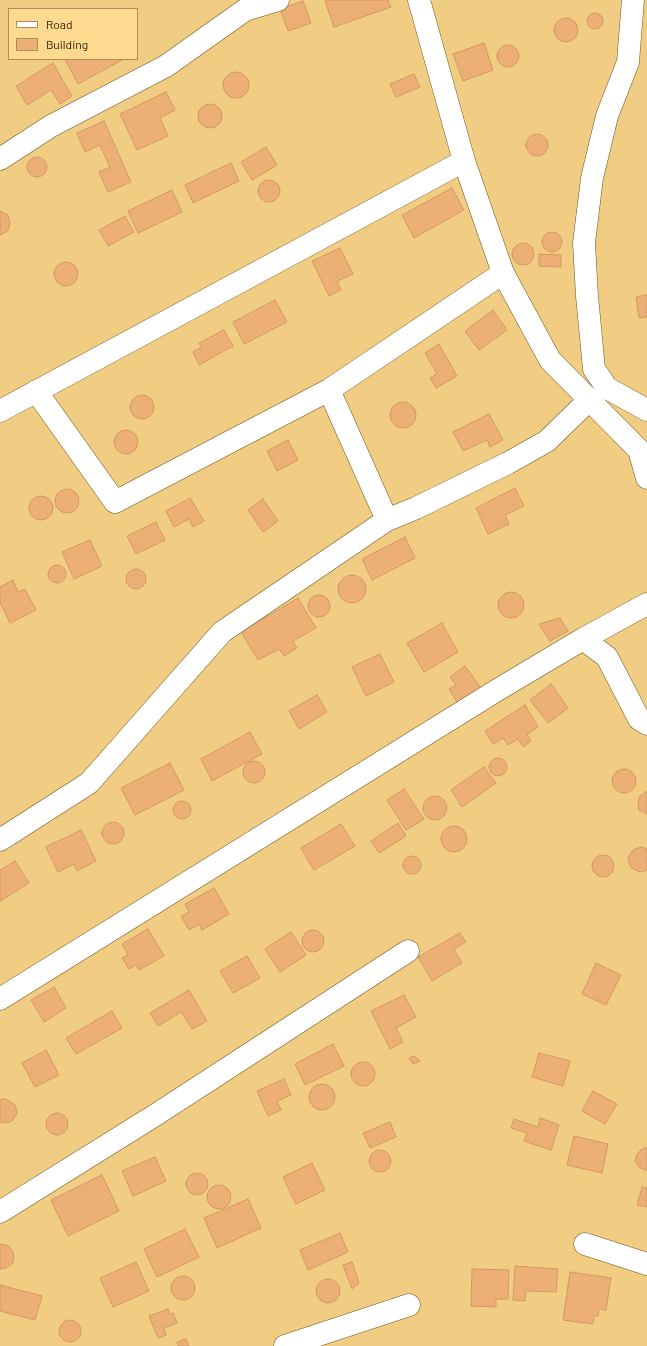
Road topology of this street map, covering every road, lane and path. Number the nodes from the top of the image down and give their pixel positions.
1 (278, 0) edge
2 (418, 0) edge
3 (634, 0) edge
4 (0, 159) edge
5 (464, 161) junction
6 (503, 273) junction
7 (329, 390) junction
8 (36, 391) junction
9 (589, 400) junction
10 (647, 410) edge
11 (0, 411) edge
12 (647, 478) edge
13 (387, 520) junction
14 (647, 604) edge
15 (583, 639) junction
16 (647, 724) edge
17 (0, 840) edge
18 (408, 951) dead end
19 (0, 999) edge
20 (0, 1212) edge
21 (585, 1244) dead end
22 (647, 1264) edge
23 (409, 1305) dead end
24 (285, 1346) edge

1 - 4 street
2 - 5 street
3 - 10 street
5 - 6 street
5 - 8 street
6 - 7 street
6 - 9 street
7 - 8 street
7 - 13 street
8 - 11 street
9 - 12 street
9 - 13 street
13 - 17 street
14 - 15 street
15 - 16 street
15 - 19 street
18 - 20 street
21 - 22 street
23 - 24 street

